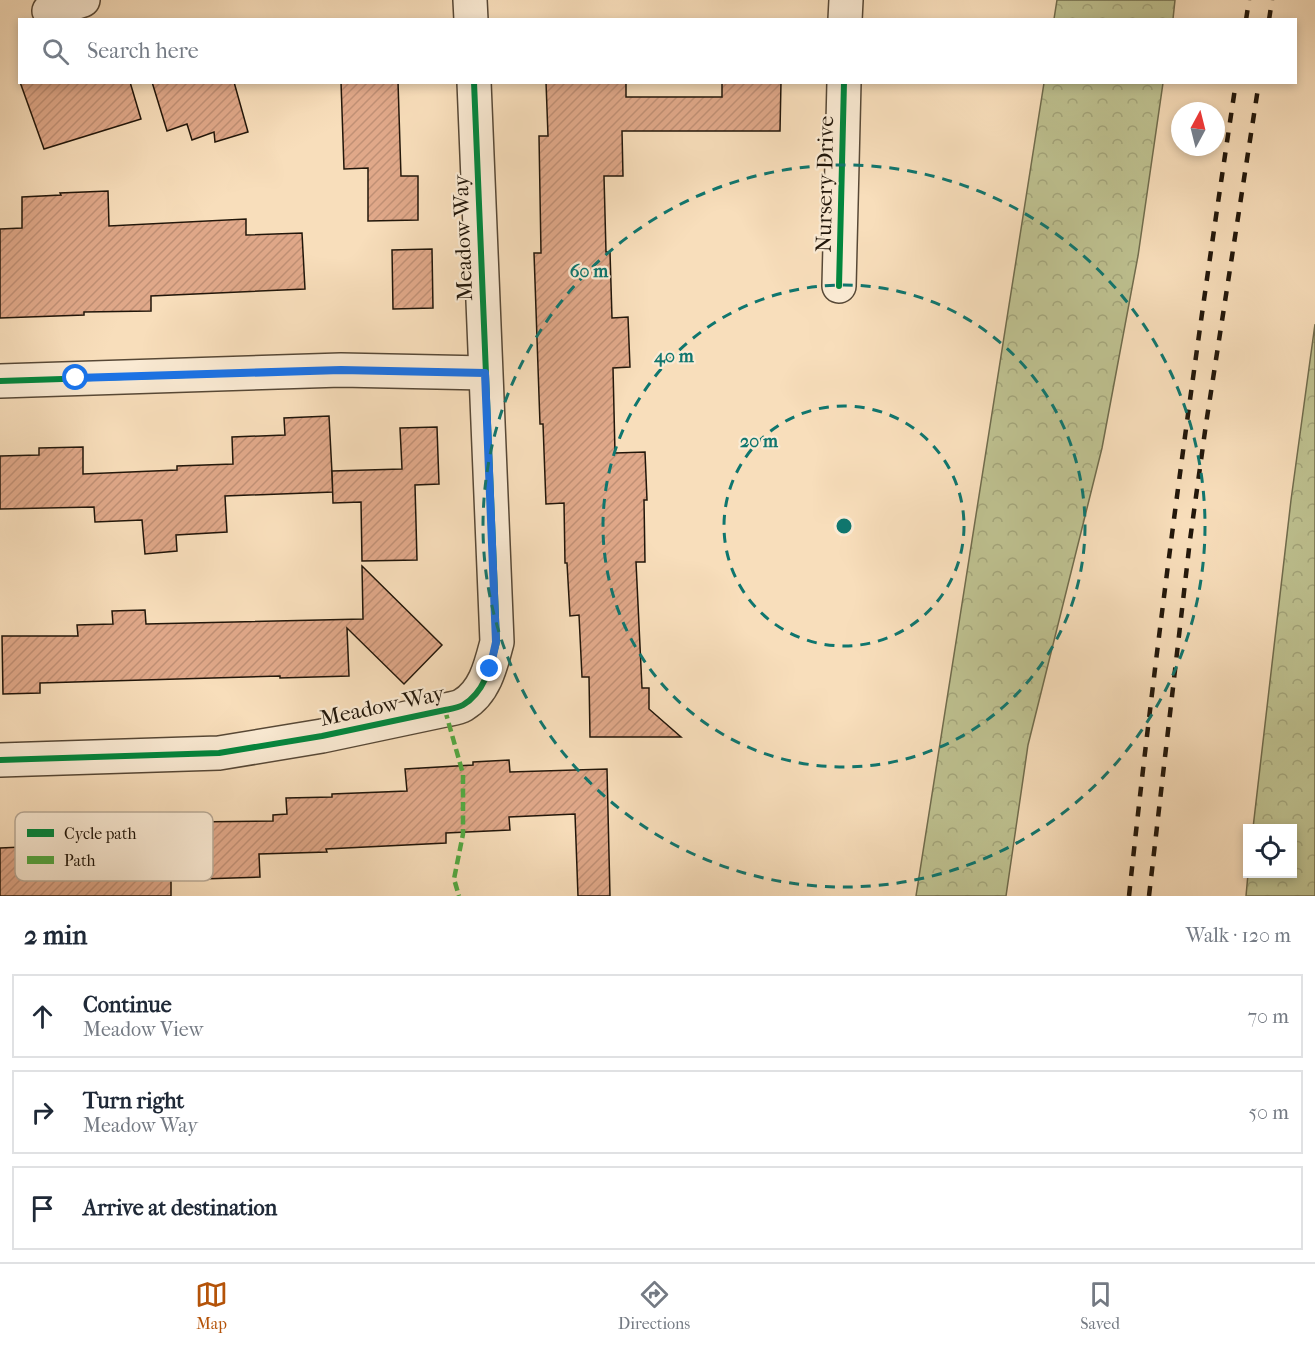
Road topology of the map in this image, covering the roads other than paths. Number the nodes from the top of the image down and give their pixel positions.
1 (83, 0) edge
2 (470, 0) edge
3 (846, 0) edge
4 (49, 11) dead end
5 (471, 18) edge
6 (845, 18) edge
7 (474, 84) edge
8 (844, 84) edge
9 (839, 286) dead end
10 (485, 373) junction
11 (0, 381) edge
12 (0, 760) edge

1 - 4 street
2 - 5 street
3 - 6 street
7 - 10 street, Meadow Way
8 - 9 street, Nursery Drive
10 - 11 street
10 - 12 street, Meadow Way

